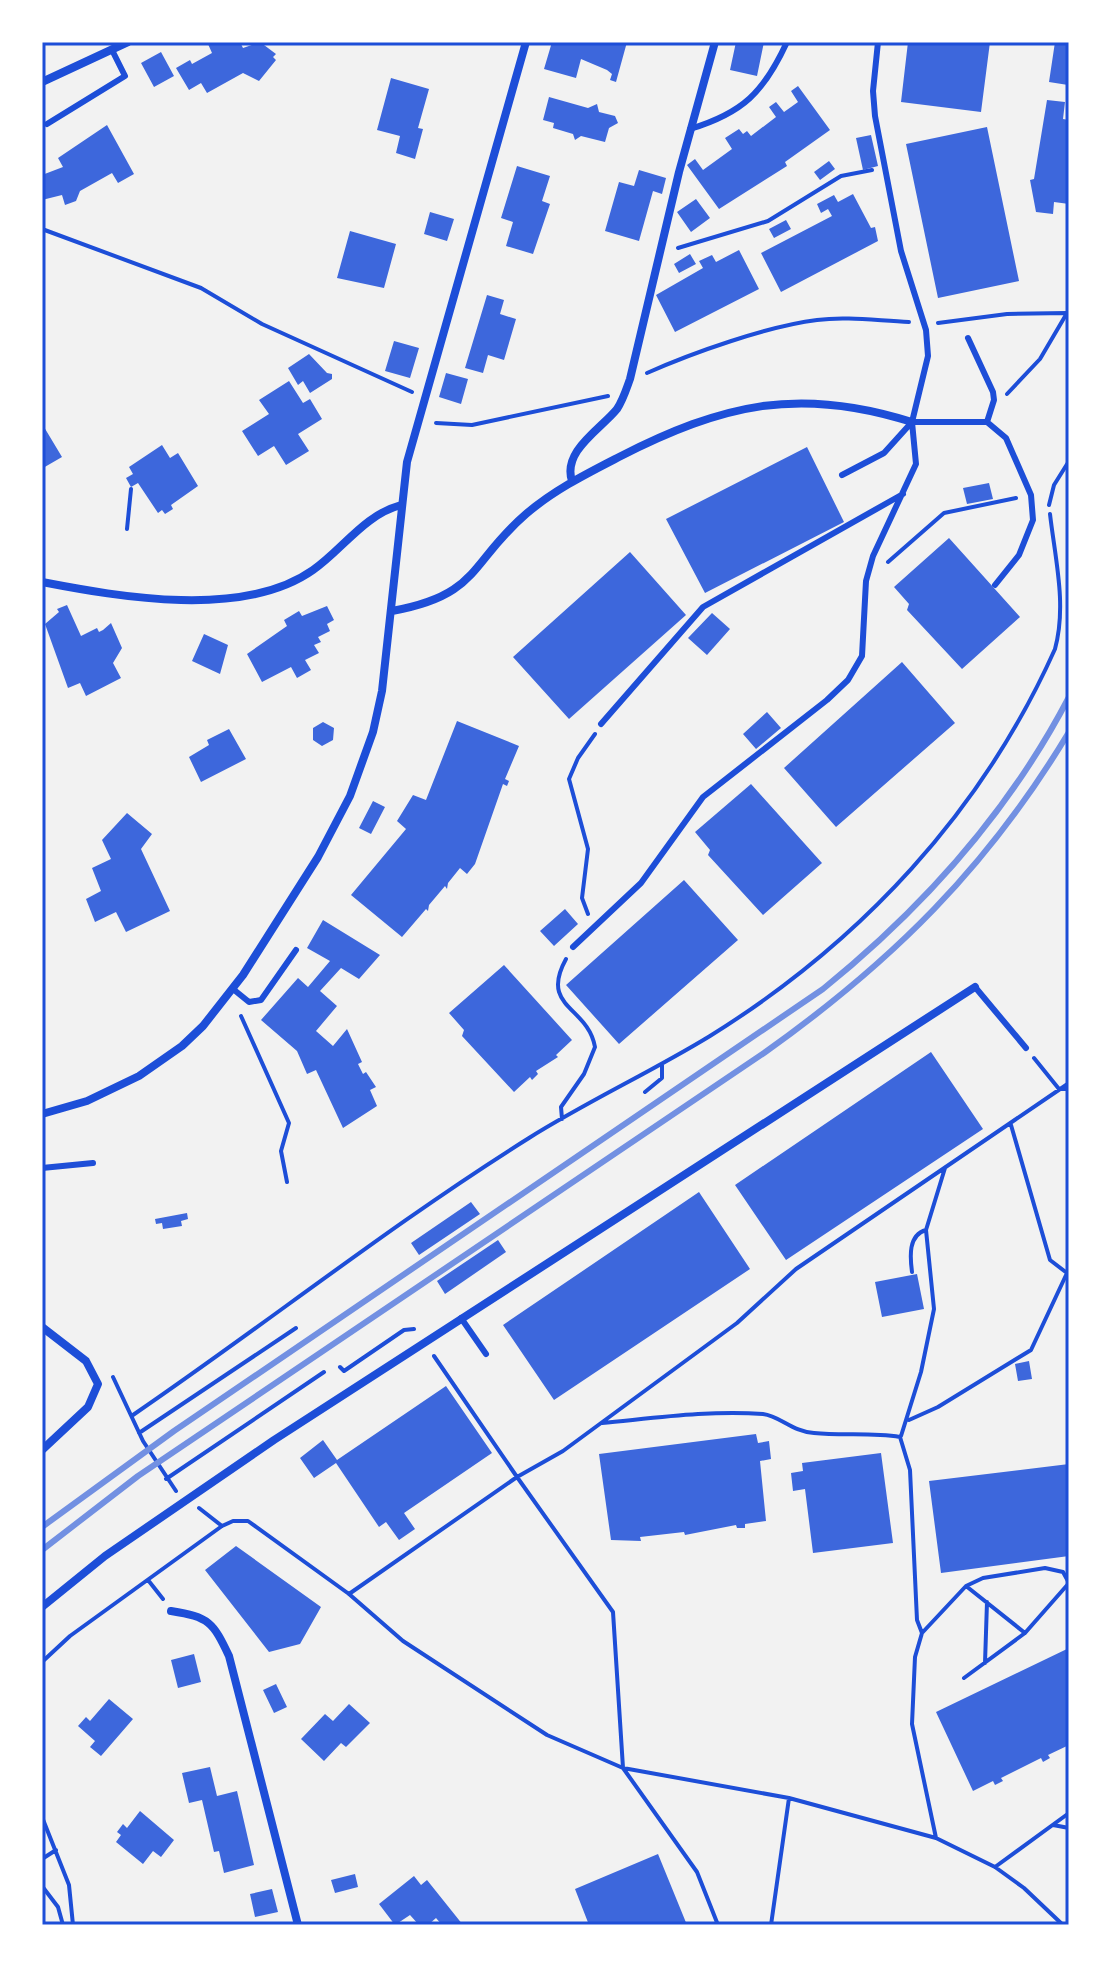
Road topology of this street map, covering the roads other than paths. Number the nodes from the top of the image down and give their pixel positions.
1 (128, 42) edge
2 (526, 42) edge
3 (715, 42) edge
4 (787, 42) edge
5 (878, 42) edge
6 (112, 50) junction
7 (42, 82) edge
8 (47, 124) dead end
9 (690, 129) junction
10 (968, 338) dead end
11 (912, 422) junction
12 (987, 422) junction
13 (842, 475) dead end
14 (572, 481) junction
15 (903, 494) junction
16 (401, 505) junction
17 (42, 582) edge
18 (995, 585) dead end
19 (392, 611) junction
20 (601, 724) road end
21 (573, 947) road end
22 (296, 950) dead end
23 (975, 987) joint
24 (233, 989) junction
25 (1026, 1048) road end
26 (42, 1114) edge
27 (93, 1163) dead end
28 (42, 1168) edge
29 (461, 1318) junction
30 (42, 1327) edge
31 (486, 1354) dead end
32 (42, 1450) edge
33 (42, 1607) edge
34 (171, 1611) road end
35 (298, 1925) edge

1 - 6 street
2 - 16 street
3 - 9 street
4 - 9 lane
5 - 11 lane
6 - 7 street
6 - 8 lane
9 - 14 street
10 - 12 lane
11 - 12 lane
11 - 13 lane
11 - 14 street
11 - 15 lane
12 - 18 lane
14 - 19 street
15 - 20 lane
15 - 21 lane
16 - 17 street
16 - 19 street
19 - 24 street
22 - 24 lane
23 - 25 lane
23 - 29 street
24 - 26 street
27 - 28 lane
29 - 31 lane
29 - 33 street
30 - 32 street
34 - 35 street

